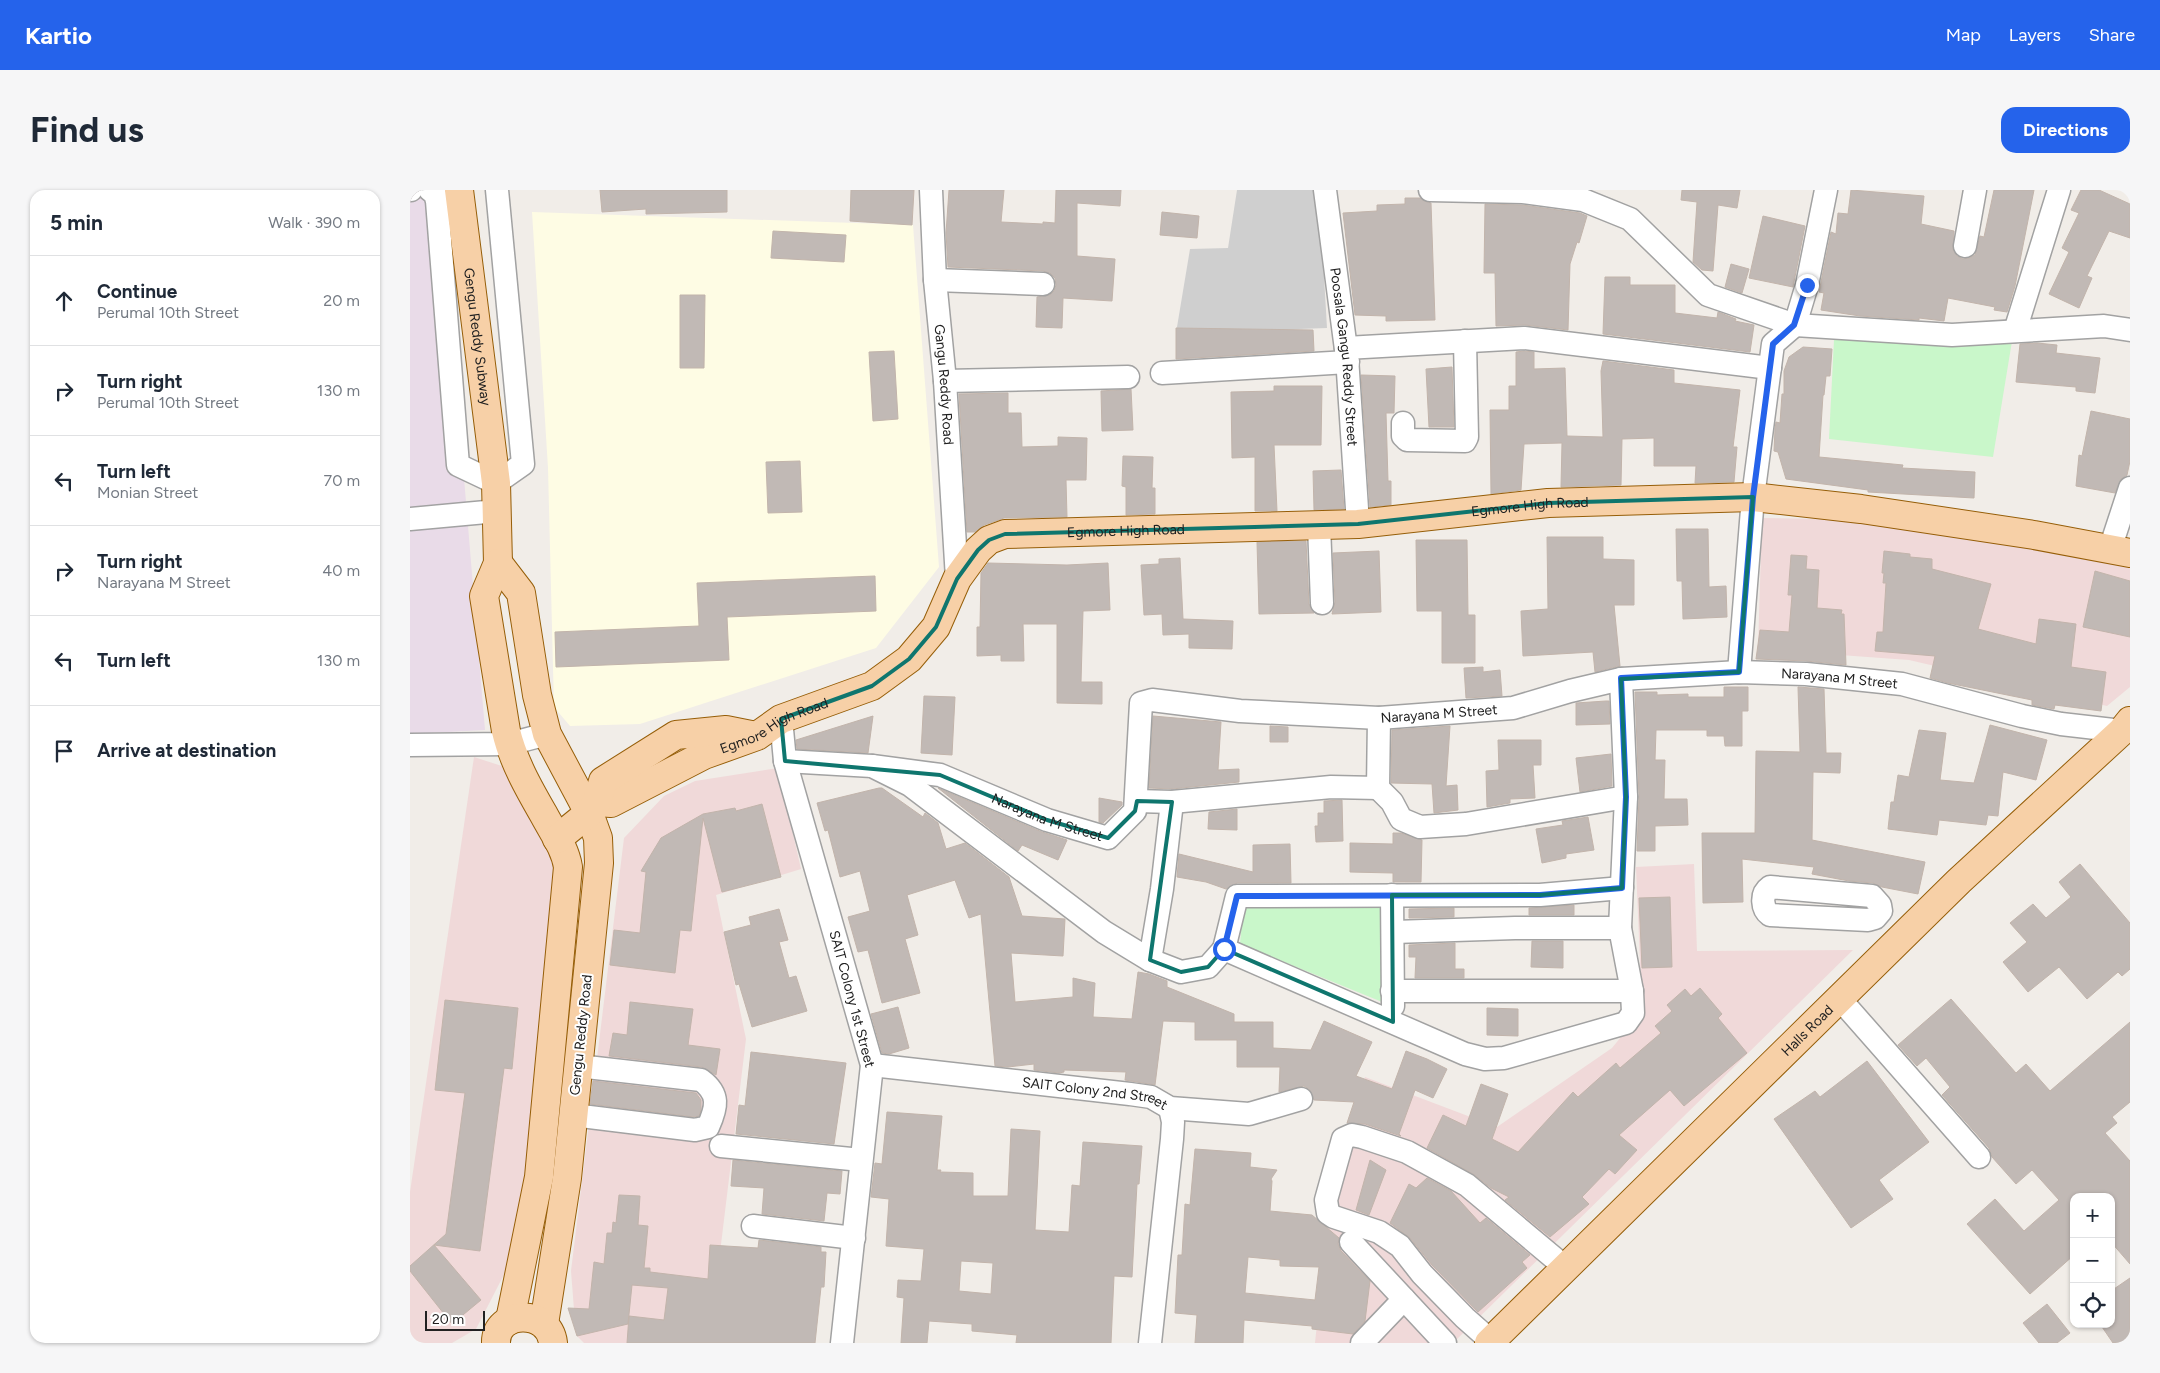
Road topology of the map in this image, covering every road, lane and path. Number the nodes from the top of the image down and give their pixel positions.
1 (430, 190) edge
2 (459, 190) edge
3 (498, 190) edge
4 (931, 190) edge
5 (1325, 190) edge
6 (1430, 190) edge
7 (1826, 190) edge
8 (1975, 190) edge
9 (2060, 190) edge
10 (1965, 246) dead end
11 (934, 280) junction
12 (1043, 284) dead end
13 (1794, 325) junction
14 (2130, 330) edge
15 (2014, 331) junction
16 (1464, 341) junction
17 (1347, 355) junction
18 (1770, 368) junction
19 (1162, 373) dead end
20 (1128, 377) dead end
21 (945, 382) junction
22 (1403, 423) dead end
23 (496, 483) junction
24 (2130, 488) edge
25 (1753, 497) junction
26 (497, 511) junction
27 (410, 519) edge
28 (1358, 524) junction
29 (1319, 525) junction
30 (2120, 551) edge
31 (498, 563) junction
32 (957, 579) junction
33 (1322, 603) dead end
34 (1739, 672) junction
35 (1621, 678) junction
36 (1379, 718) junction
37 (780, 720) junction
38 (2126, 726) edge
39 (547, 734) junction
40 (410, 744) edge
41 (509, 744) junction
42 (785, 761) junction
43 (872, 766) junction
44 (1378, 788) junction
45 (1626, 797) junction
46 (1137, 801) junction
47 (1172, 802) junction
48 (593, 807) junction
49 (557, 839) junction
50 (1622, 888) junction
51 (1392, 895) junction
52 (1880, 915) dead end
53 (1620, 928) junction
54 (1394, 932) junction
55 (1906, 932) junction
56 (1224, 949) junction
57 (1150, 960) junction
58 (1392, 991) junction
59 (1632, 991) junction
60 (1840, 998) junction
61 (1393, 1022) junction
62 (872, 1065) junction
63 (578, 1066) junction
64 (1301, 1099) dead end
65 (1170, 1108) junction
66 (574, 1115) junction
67 (721, 1146) dead end
68 (1979, 1157) dead end
69 (861, 1160) junction
70 (753, 1226) dead end
71 (854, 1238) junction
72 (1351, 1242) dead end
73 (1566, 1268) junction
74 (1404, 1299) junction
75 (498, 1336) edge
76 (552, 1338) edge
77 (1375, 1338) edge
78 (1490, 1342) edge
79 (842, 1343) edge
80 (1150, 1343) edge
81 (1445, 1343) edge

1 - 23 street
2 - 23 main road, Gengu Reddy Subway
3 - 23 street
4 - 11 street, Gangu Reddy Road
5 - 17 street, Poosala Gangu Reddy Street
6 - 13 street
7 - 13 street
8 - 10 street
9 - 15 street
11 - 12 street
11 - 21 street, Gangu Reddy Road
13 - 15 street
13 - 18 street
14 - 15 street
16 - 17 street
16 - 18 street
16 - 22 street
17 - 19 street
17 - 28 street, Poosala Gangu Reddy Street
18 - 25 street
20 - 21 street
21 - 32 street, Gangu Reddy Road
23 - 26 main road
24 - 30 street
25 - 28 main road, Egmore High Road
25 - 30 main road, Egmore High Road
25 - 34 street
26 - 27 street
26 - 31 main road
28 - 29 main road, Egmore High Road
29 - 32 main road, Egmore High Road
29 - 33 street
31 - 39 main road
31 - 41 main road
32 - 37 main road, Egmore High Road
34 - 35 street, Narayana M Street
34 - 38 street, Narayana M Street
35 - 36 street, Narayana M Street
35 - 45 street
36 - 44 street
36 - 46 street, Narayana M Street
37 - 42 street, SAIT Colony 1st Street
37 - 48 main road, Egmore High Road
38 - 55 main road, Halls Road
39 - 41 street
39 - 48 main road
40 - 41 street
41 - 49 main road
42 - 43 street
42 - 62 street, SAIT Colony 1st Street
43 - 46 street, Narayana M Street
43 - 57 street
44 - 45 street
44 - 47 street
45 - 50 street
46 - 47 street
47 - 57 street
48 - 49 main road
48 - 63 main road, Gengu Reddy Road
49 - 75 main road
50 - 51 street
50 - 53 street
51 - 54 street
51 - 56 street
52 - 55 street
53 - 54 street
53 - 59 street
54 - 58 street
55 - 60 main road, Halls Road
56 - 57 street
56 - 61 street
58 - 59 street
58 - 61 street
59 - 61 street
60 - 68 street
60 - 73 main road, Halls Road
62 - 65 street, SAIT Colony 2nd Street
62 - 69 street, SAIT Colony 1st Street
63 - 66 main road, Gengu Reddy Road
63 - 66 street
64 - 65 street
65 - 80 street, SAIT Colony 2nd Street
66 - 76 main road, Gengu Reddy Road
67 - 69 street
69 - 71 street, SAIT Colony 1st Street
70 - 71 street
71 - 79 street, SAIT Colony 1st Street
72 - 74 street
73 - 78 main road, Halls Road
73 - 78 street
74 - 77 street
74 - 81 street
75 - 76 main road

